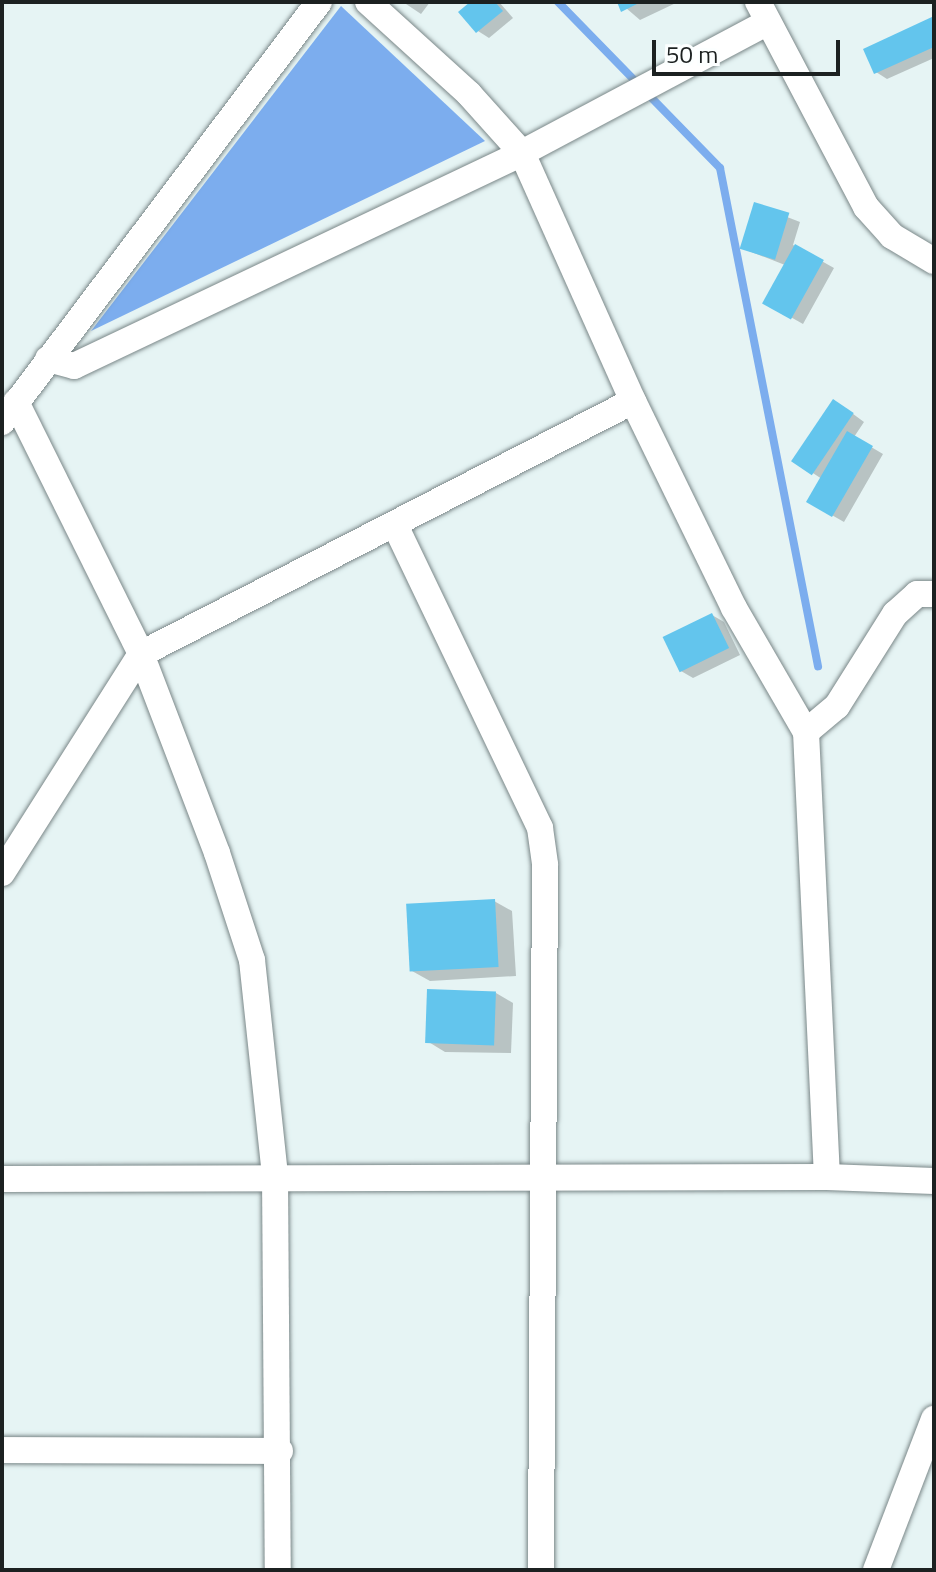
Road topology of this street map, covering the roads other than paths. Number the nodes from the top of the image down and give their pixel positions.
1 (319, 2) edge
2 (368, 2) edge
3 (762, 12) edge
4 (522, 153) junction
5 (934, 261) edge
6 (48, 359) junction
7 (633, 401) junction
8 (9, 412) edge
9 (395, 525) junction
10 (934, 594) edge
11 (141, 654) junction
12 (821, 720) junction
13 (2, 873) edge
14 (275, 1175) junction
15 (827, 1177) junction
16 (541, 1178) junction
17 (2, 1179) edge
18 (934, 1181) edge
19 (934, 1419) edge
20 (2, 1450) edge
21 (280, 1451) junction
22 (278, 1570) edge
23 (541, 1570) edge
24 (876, 1570) edge

1 - 6 street
2 - 4 street
3 - 4 street
3 - 5 street
4 - 6 street
4 - 7 street
6 - 8 street
7 - 9 street
7 - 12 street
8 - 11 street
9 - 11 street
9 - 16 street
10 - 12 street
11 - 13 street
11 - 14 street
12 - 15 street
14 - 16 street
14 - 17 street
14 - 21 street
15 - 16 street
15 - 18 street
16 - 23 street
19 - 24 street
20 - 21 street
21 - 22 street

